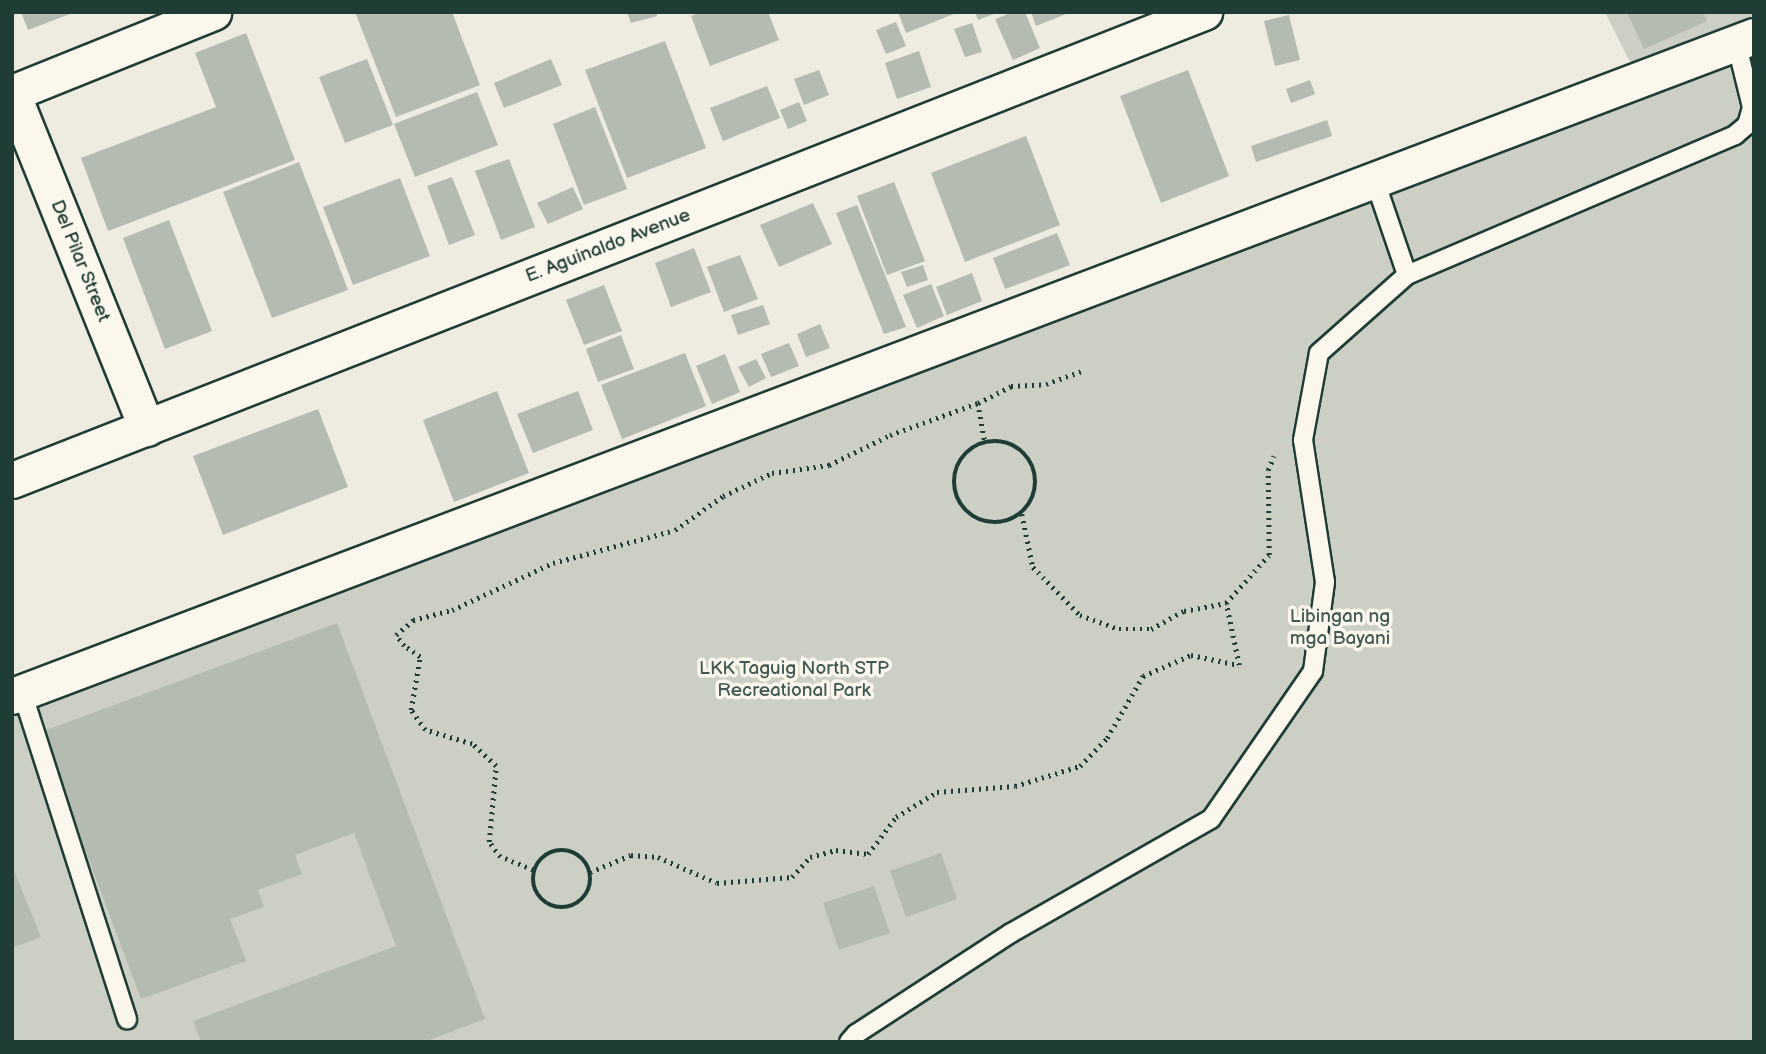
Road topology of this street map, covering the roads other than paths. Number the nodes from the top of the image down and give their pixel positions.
1 (213, 12) edge
2 (1204, 12) edge
3 (1745, 39) edge
4 (12, 93) edge
5 (1375, 181) junction
6 (1407, 275) junction
7 (147, 428) junction
8 (12, 480) edge
9 (17, 694) edge
10 (127, 1020) dead end
11 (849, 1042) edge

1 - 4 street
2 - 7 street, E. Aguinaldo Avenue
3 - 5 street
3 - 6 lane
4 - 7 street, Del Pilar Street
5 - 6 lane
5 - 9 street
6 - 11 lane
7 - 8 street, E. Aguinaldo Avenue
9 - 10 lane

